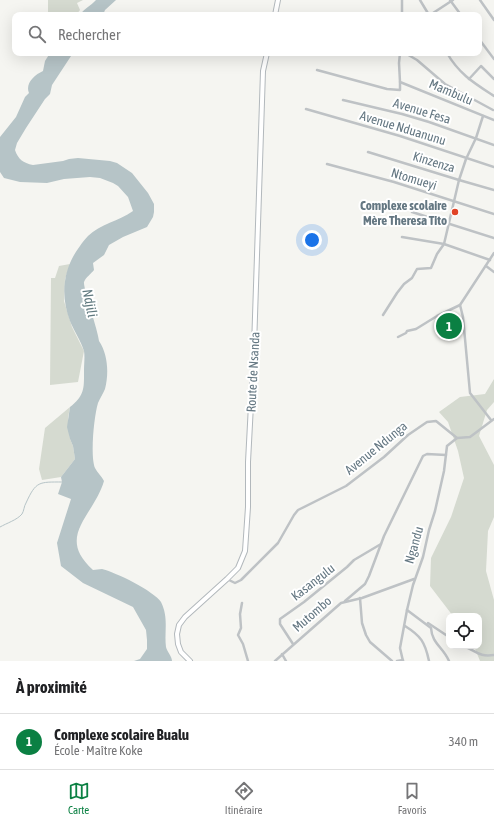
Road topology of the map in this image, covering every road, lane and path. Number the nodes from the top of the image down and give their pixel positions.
1 (278, 0) edge
2 (402, 0) edge
3 (420, 0) edge
4 (451, 0) edge
5 (480, 0) edge
6 (276, 12) edge
7 (402, 12) edge
8 (427, 12) edge
9 (433, 12) edge
10 (459, 12) edge
11 (494, 20) edge
12 (482, 43) edge
13 (266, 56) edge
14 (400, 56) edge
15 (410, 56) edge
16 (449, 56) edge
17 (494, 59) edge
18 (317, 70) dead end
19 (469, 79) junction
20 (494, 79) edge
21 (400, 82) junction
22 (494, 96) edge
23 (343, 100) dead end
24 (306, 109) dead end
25 (494, 110) edge
26 (483, 116) junction
27 (494, 120) edge
28 (476, 138) junction
29 (494, 145) edge
30 (368, 152) dead end
31 (466, 159) junction
32 (327, 164) dead end
33 (494, 167) edge
34 (459, 180) junction
35 (494, 190) edge
36 (453, 202) junction
37 (412, 212) dead end
38 (494, 214) edge
39 (448, 224) junction
40 (402, 237) dead end
41 (494, 238) edge
42 (444, 244) junction
43 (494, 253) edge
44 (490, 260) junction
45 (486, 266) junction
46 (494, 272) edge
47 (460, 305) junction
48 (384, 315) dead end
49 (398, 336) dead end
50 (492, 420) edge
51 (457, 438) junction
52 (446, 455) junction
53 (382, 544) junction
54 (227, 579) junction
55 (414, 579) junction
56 (360, 598) junction
57 (346, 601) junction
58 (242, 603) dead end
59 (407, 610) junction
60 (420, 618) junction
61 (405, 626) junction
62 (446, 635) edge
63 (293, 644) junction
64 (469, 649) edge
65 (282, 654) junction
66 (494, 655) edge
67 (403, 660) edge
68 (190, 661) edge
69 (248, 661) edge
70 (275, 661) edge
71 (286, 661) edge
72 (392, 661) edge
73 (397, 661) edge
74 (429, 661) edge
75 (449, 661) edge

1 - 6 street
2 - 7 street
3 - 8 street
4 - 9 street
4 - 10 street
5 - 11 street
12 - 17 street
13 - 54 street, Route de Nsanda
14 - 21 street
15 - 25 street
16 - 19 street
18 - 21 street
19 - 20 street
19 - 22 street
21 - 26 street, Mambulu
23 - 28 street, Avenue Fesa
24 - 31 street, Avenue Nduanunu
26 - 27 street, Mambulu
26 - 28 street
28 - 29 street, Avenue Fesa
28 - 31 street
30 - 34 street, Kinzenza
31 - 33 street, Avenue Nduanunu
31 - 34 street
32 - 36 street, Ntomueyi
34 - 35 street, Kinzenza
34 - 36 street
36 - 38 street, Ntomueyi
36 - 39 street
37 - 39 street
39 - 41 street
39 - 42 street
40 - 42 street
42 - 44 street
42 - 48 street
43 - 44 street
44 - 45 street
45 - 46 street
45 - 47 street
47 - 49 street
47 - 50 street
50 - 51 street
51 - 52 street, Ngandu
51 - 54 street, Avenue Ndunga
52 - 53 street
52 - 55 street, Ngandu
53 - 57 street
53 - 63 street, Kasangulu
54 - 68 street, Route de Nsanda
55 - 56 street, Mutombo
55 - 59 street, Ngandu
56 - 57 street, Mutombo
56 - 72 street
57 - 63 street, Mutombo
58 - 69 street
59 - 60 street
59 - 61 street, Ngandu
60 - 62 street
60 - 75 street
61 - 67 street, Ngandu
61 - 74 street
63 - 65 street, Mutombo
64 - 66 street
65 - 70 street, Mutombo
65 - 71 street
67 - 73 street

